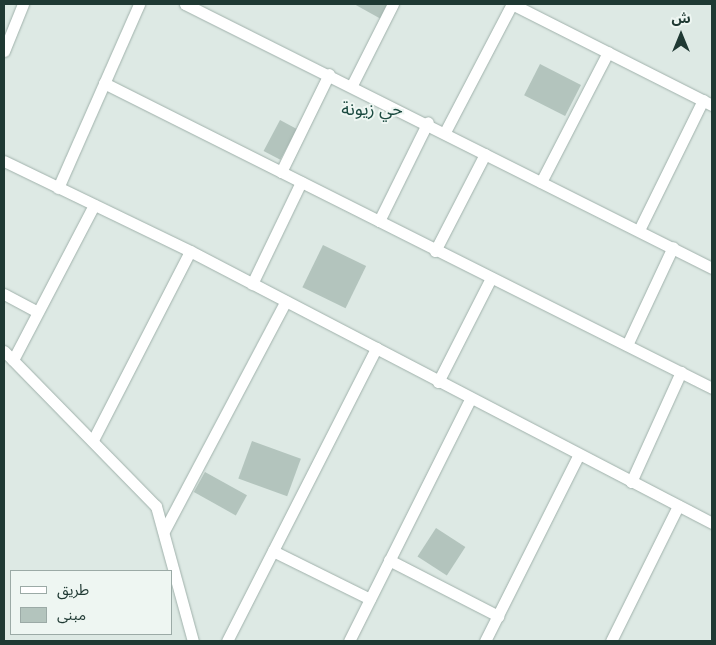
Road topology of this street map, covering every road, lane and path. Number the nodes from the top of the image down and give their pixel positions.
1 (24, 4) edge
2 (139, 4) edge
3 (185, 4) edge
4 (393, 4) edge
5 (4, 51) edge
6 (608, 52) junction
7 (330, 74) junction
8 (104, 83) junction
9 (352, 85) junction
10 (708, 103) edge
11 (428, 122) junction
12 (446, 132) junction
13 (485, 154) junction
14 (4, 161) edge
15 (281, 172) junction
16 (301, 182) junction
17 (541, 182) junction
18 (58, 188) junction
19 (94, 205) junction
20 (380, 221) junction
21 (639, 230) junction
22 (673, 247) junction
23 (435, 251) junction
24 (190, 252) junction
25 (712, 268) edge
26 (491, 278) junction
27 (252, 284) junction
28 (4, 294) edge
29 (286, 302) junction
30 (38, 312) junction
31 (627, 345) junction
32 (376, 348) junction
33 (4, 351) edge
34 (13, 360) junction
35 (681, 372) junction
36 (438, 382) junction
37 (712, 388) edge
38 (470, 399) junction
39 (93, 440) junction
40 (578, 456) junction
41 (631, 482) junction
42 (678, 506) junction
43 (712, 523) edge
44 (164, 531) junction
45 (273, 551) junction
46 (389, 560) junction
47 (370, 599) junction
48 (498, 616) junction
49 (193, 641) edge
50 (227, 641) edge
51 (349, 641) edge
52 (485, 641) edge
53 (611, 641) edge

1 - 5 street
2 - 8 street
3 - 7 street
4 - 9 street
6 - 10 street
6 - 12 street
6 - 17 street
7 - 9 street
7 - 15 street
8 - 15 street
8 - 18 street
9 - 11 street
10 - 21 street
11 - 12 street
11 - 20 street
12 - 13 street
13 - 17 street
13 - 23 street
14 - 18 street
15 - 16 street
16 - 20 street
16 - 27 street
17 - 21 street
18 - 19 street
19 - 24 street
19 - 30 street
20 - 23 street
21 - 22 street
22 - 25 street
22 - 31 street
23 - 26 street
24 - 27 street
24 - 39 street
26 - 31 street
26 - 36 street
27 - 29 street
28 - 30 street
29 - 32 street
29 - 44 street
30 - 34 street
31 - 35 street
32 - 36 street
32 - 45 street
33 - 34 street
34 - 39 street
35 - 37 street
35 - 41 street
36 - 38 street
38 - 40 street
38 - 46 street
39 - 44 street
40 - 41 street
40 - 48 street
41 - 42 street
42 - 43 street
42 - 53 street
44 - 49 street
45 - 47 street
45 - 50 street
46 - 47 street
46 - 48 street
47 - 51 street
48 - 52 street

